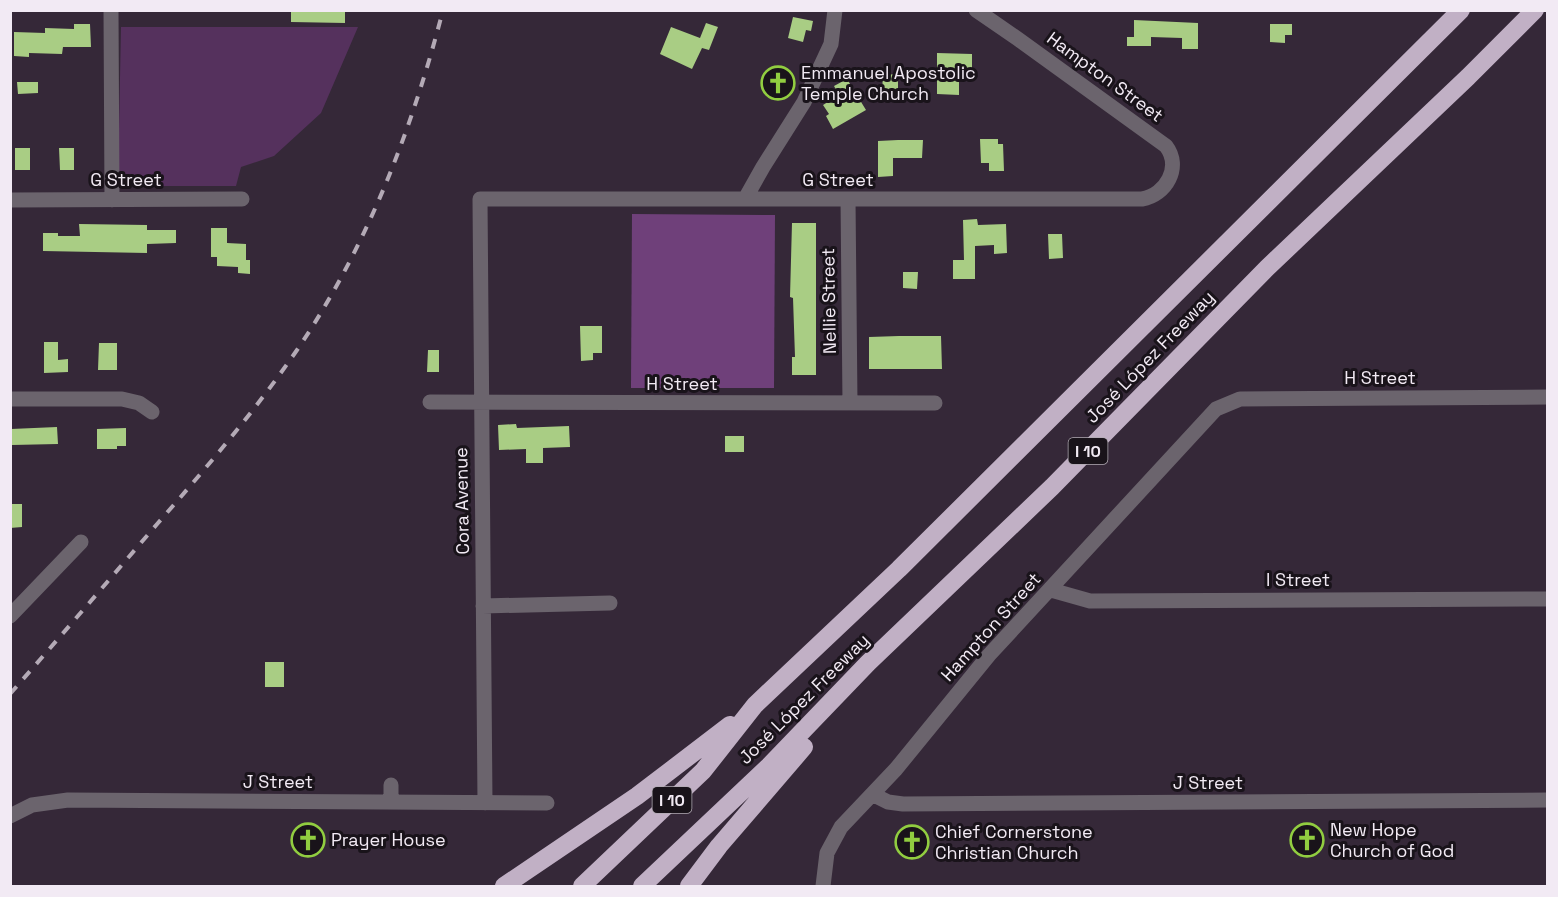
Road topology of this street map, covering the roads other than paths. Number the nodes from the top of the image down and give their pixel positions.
1 (111, 10) edge
2 (836, 10) edge
3 (976, 10) edge
4 (1461, 10) edge
5 (1534, 12) edge
6 (1174, 162) joint
7 (242, 199) dead end
8 (480, 199) joint
9 (745, 199) junction
10 (848, 199) junction
11 (10, 200) edge
12 (112, 200) junction
13 (1548, 397) edge
14 (10, 399) edge
15 (430, 402) dead end
16 (481, 403) junction
17 (850, 403) junction
18 (935, 403) dead end
19 (1216, 409) joint
20 (152, 412) dead end
21 (81, 542) dead end
22 (1051, 590) junction
23 (1548, 599) edge
24 (610, 603) dead end
25 (483, 606) junction
26 (13, 611) edge
27 (857, 675) junction
28 (755, 705) junction
29 (391, 785) dead end
30 (872, 794) junction
31 (1548, 800) edge
32 (391, 802) junction
33 (484, 803) junction
34 (547, 803) dead end
35 (10, 816) edge
36 (504, 886) edge
37 (582, 886) edge
38 (642, 886) edge
39 (689, 886) edge
40 (824, 886) edge

1 - 12 street
2 - 9 street
3 - 6 street, Hampton Street
4 - 28 highway, José López Freeway / I 10
5 - 27 highway, José López Freeway / I 10
6 - 10 street, G Street
7 - 12 street, G Street
8 - 9 street, G Street
8 - 16 street, Cora Avenue
9 - 10 street, G Street
10 - 17 street, Nellie Street
11 - 12 street, G Street
13 - 19 street, H Street
14 - 20 street
15 - 16 street, H Street
16 - 17 street, H Street
16 - 25 street, Cora Avenue
17 - 18 street, H Street
19 - 22 street, Hampton Street
21 - 26 street
22 - 23 street, I Street
22 - 30 street, Hampton Street
24 - 25 street
25 - 33 street, Cora Avenue
27 - 38 highway, José López Freeway / I 10
27 - 39 highway
28 - 36 highway
28 - 37 highway, José López Freeway / I 10
29 - 32 street
30 - 31 street, J Street
30 - 40 street, Hampton Street
32 - 33 street, J Street
32 - 35 street, J Street
33 - 34 street, J Street

